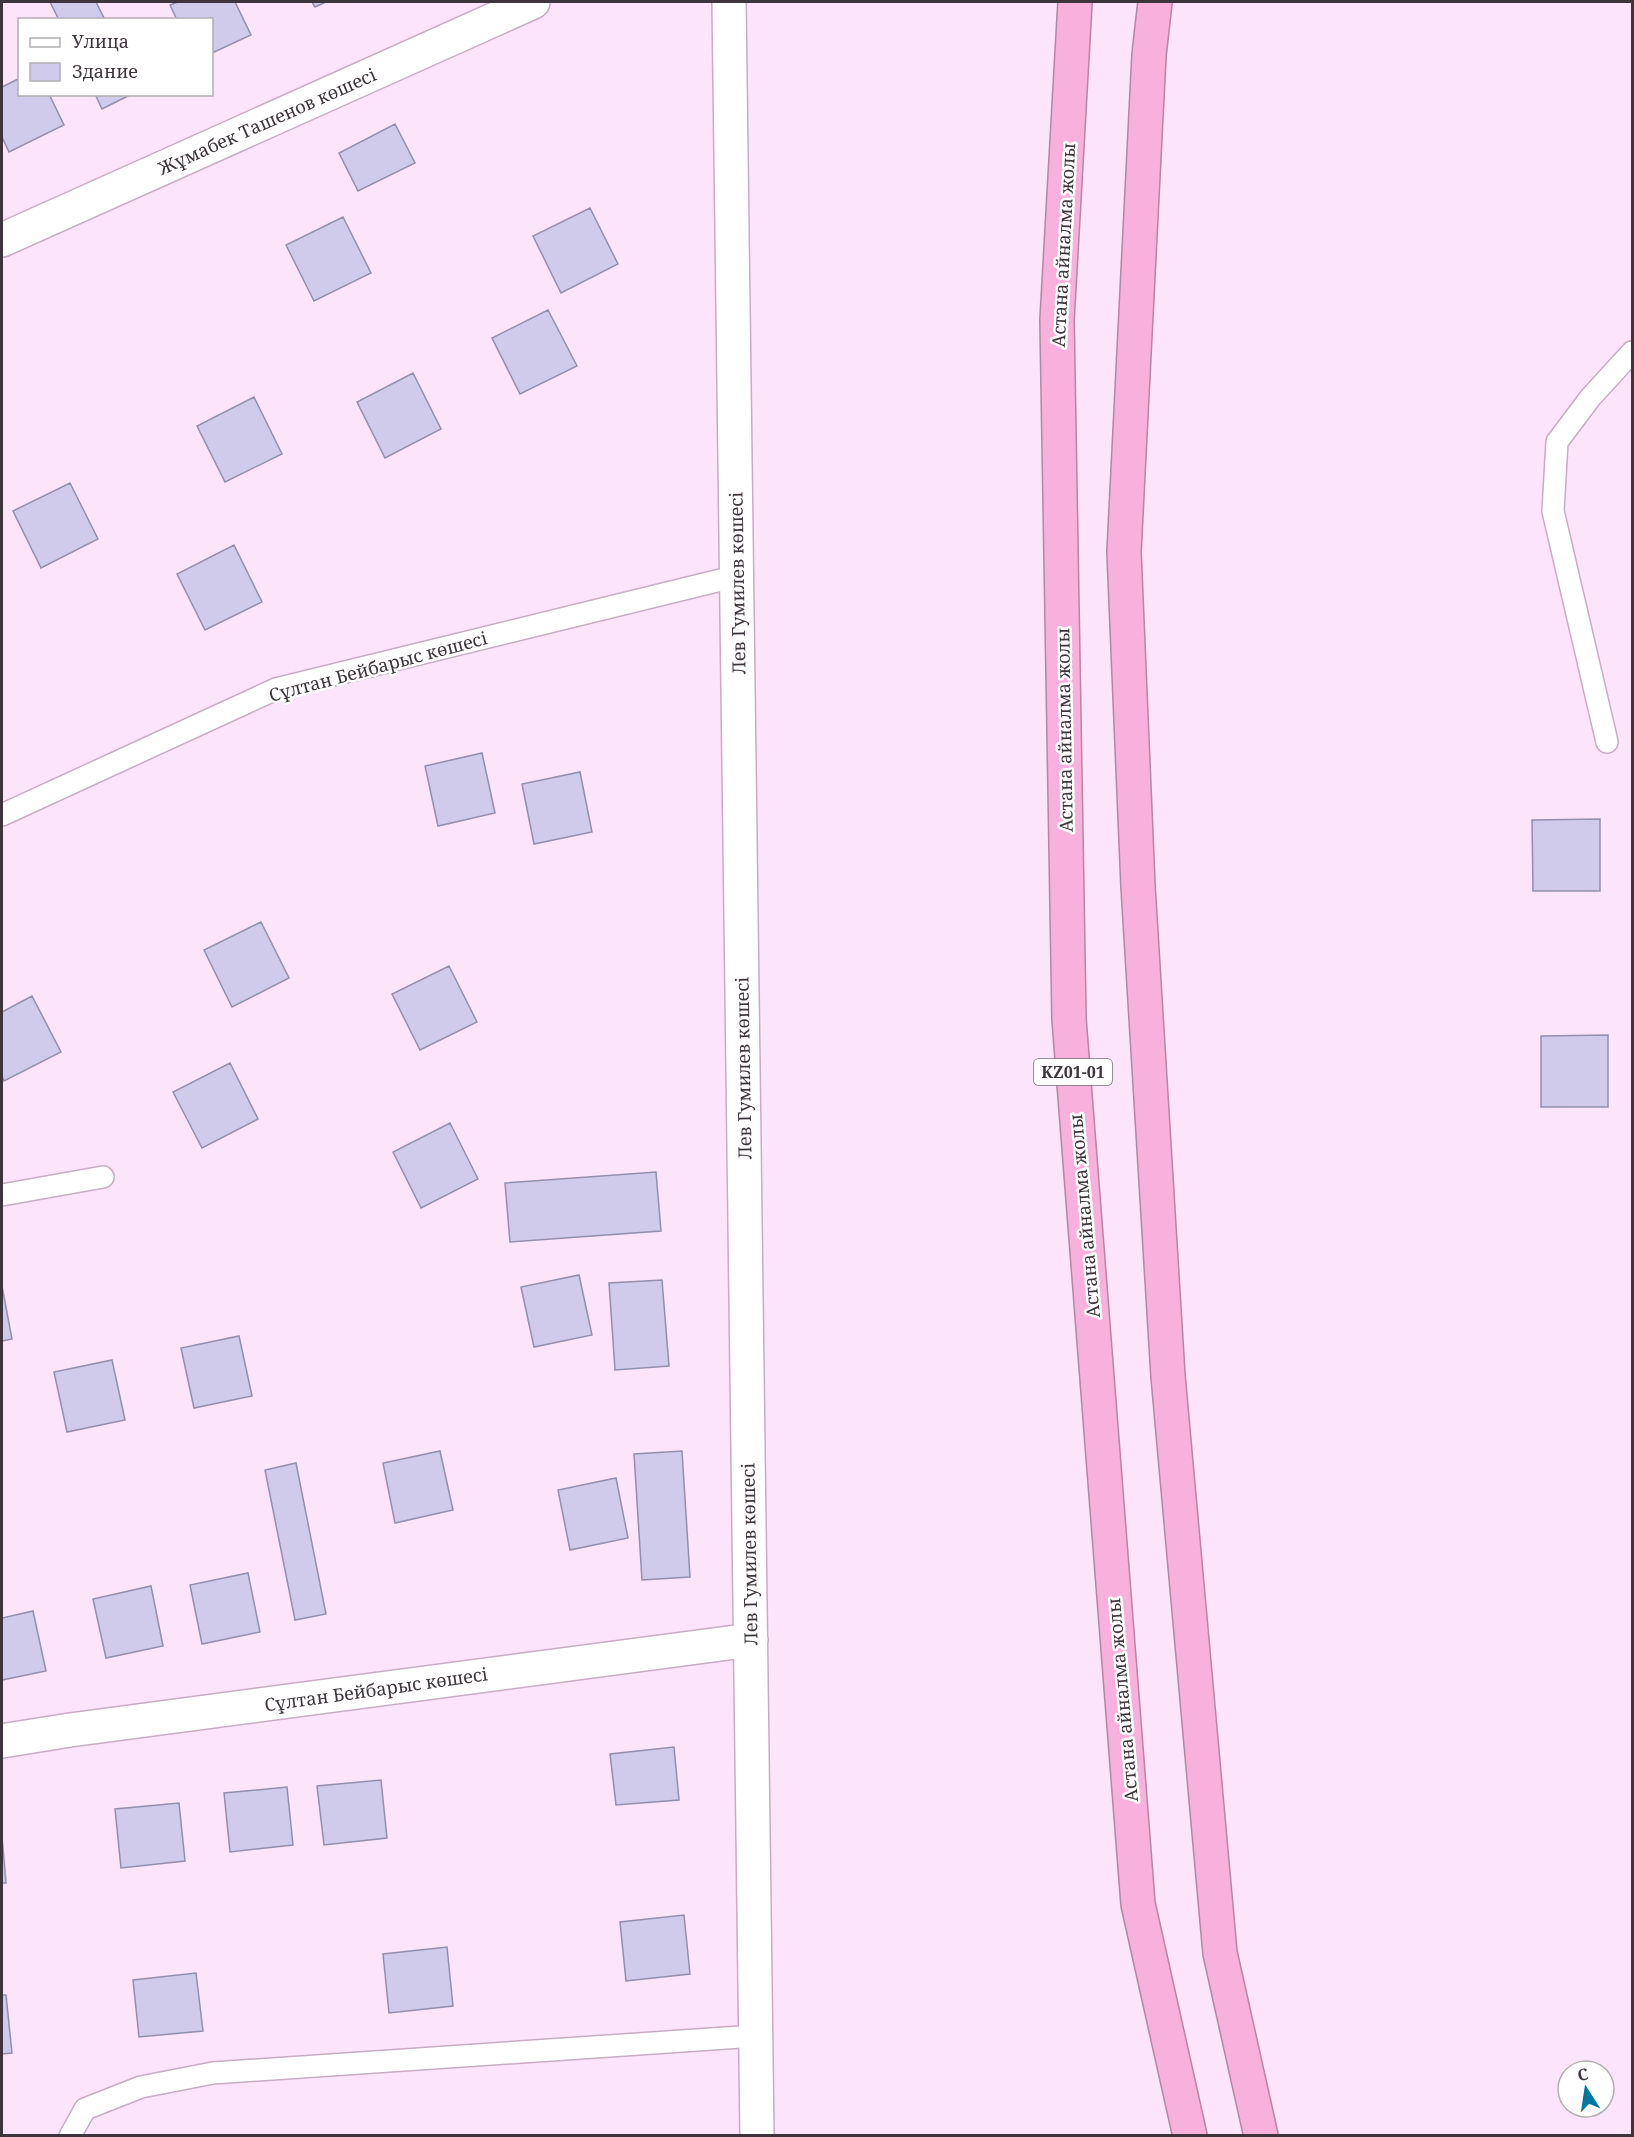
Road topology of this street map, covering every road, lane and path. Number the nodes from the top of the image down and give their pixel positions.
1 (533, 2) edge
2 (729, 2) edge
3 (1075, 2) edge
4 (1155, 2) edge
5 (1176, 2) edge
6 (1149, 55) junction
7 (2, 240) edge
8 (1632, 352) edge
9 (737, 576) junction
10 (1607, 742) dead end
11 (2, 815) edge
12 (103, 1177) dead end
13 (2, 1195) edge
14 (751, 1640) junction
15 (2, 1741) edge
16 (756, 2036) junction
17 (70, 2136) edge
18 (757, 2136) edge
19 (1190, 2136) edge
20 (1261, 2136) edge

1 - 7 street, Жұмабек Ташенов көшесі
2 - 9 street, Лев Гумилев көшесі
3 - 19 highway, Астана айналма жолы / KZ01-01
4 - 6 highway
5 - 6 highway
6 - 20 highway
8 - 10 lane
9 - 11 lane, Сұлтан Бейбарыс көшесі
9 - 14 street, Лев Гумилев көшесі
12 - 13 lane
14 - 15 street, Сұлтан Бейбарыс көшесі
14 - 16 street, Лев Гумилев көшесі
16 - 17 lane
16 - 18 street, Лев Гумилев көшесі

